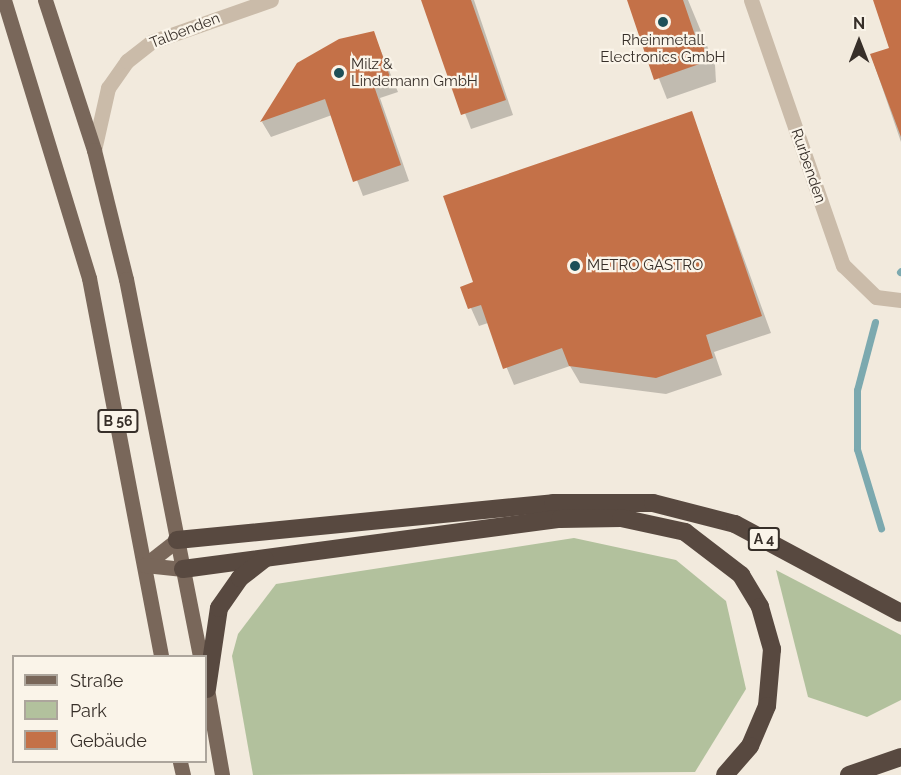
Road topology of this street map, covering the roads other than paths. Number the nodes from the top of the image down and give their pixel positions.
1 (4, 0) edge
2 (45, 0) edge
3 (271, 0) edge
4 (751, 0) edge
5 (94, 150) junction
6 (901, 300) edge
7 (177, 540) junction
8 (266, 558) junction
9 (145, 565) junction
10 (183, 568) junction
11 (901, 613) edge
12 (161, 655) edge
13 (200, 655) edge
14 (207, 680) edge
15 (207, 692) edge
16 (901, 758) edge
17 (222, 775) edge
18 (725, 775) edge
19 (849, 775) edge

1 - 9 main road, B 56
2 - 5 main road, B 56
3 - 5 street, Talbenden
4 - 6 street, Rurbenden
5 - 7 main road, B 56
7 - 9 main road
7 - 10 main road, B 56
7 - 11 highway, A 4
8 - 10 highway
8 - 14 highway
8 - 18 highway
9 - 10 main road
9 - 12 main road, B 56
10 - 13 main road, B 56
15 - 17 main road
16 - 19 highway

